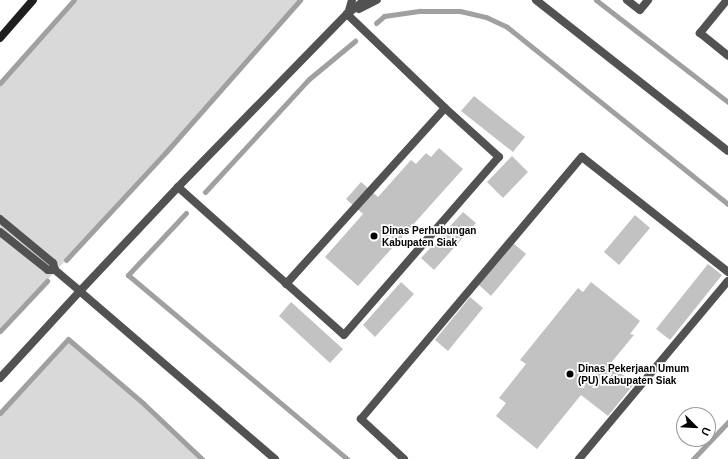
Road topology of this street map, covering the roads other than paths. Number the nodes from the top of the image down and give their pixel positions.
1 (33, 0) edge
2 (352, 0) edge
3 (365, 0) edge
4 (377, 0) edge
5 (537, 0) edge
6 (627, 0) edge
7 (648, 0) edge
8 (727, 0) edge
9 (347, 14) junction
10 (0, 38) edge
11 (728, 56) edge
12 (445, 108) junction
13 (728, 151) edge
14 (178, 187) junction
15 (0, 219) edge
16 (0, 232) edge
17 (55, 270) junction
18 (728, 272) edge
19 (728, 281) edge
20 (286, 284) junction
21 (80, 291) junction
22 (0, 378) edge
23 (275, 459) edge
24 (404, 459) edge
25 (579, 459) edge

1 - 10 main road
2 - 9 street
3 - 9 street
4 - 9 street
5 - 13 street
6 - 7 street
8 - 11 street
9 - 12 street
9 - 14 street
12 - 20 street
12 - 20 street
14 - 20 street
14 - 21 street
15 - 17 street
16 - 17 street
17 - 21 street
18 - 24 street
19 - 25 street
21 - 22 street
21 - 23 street

